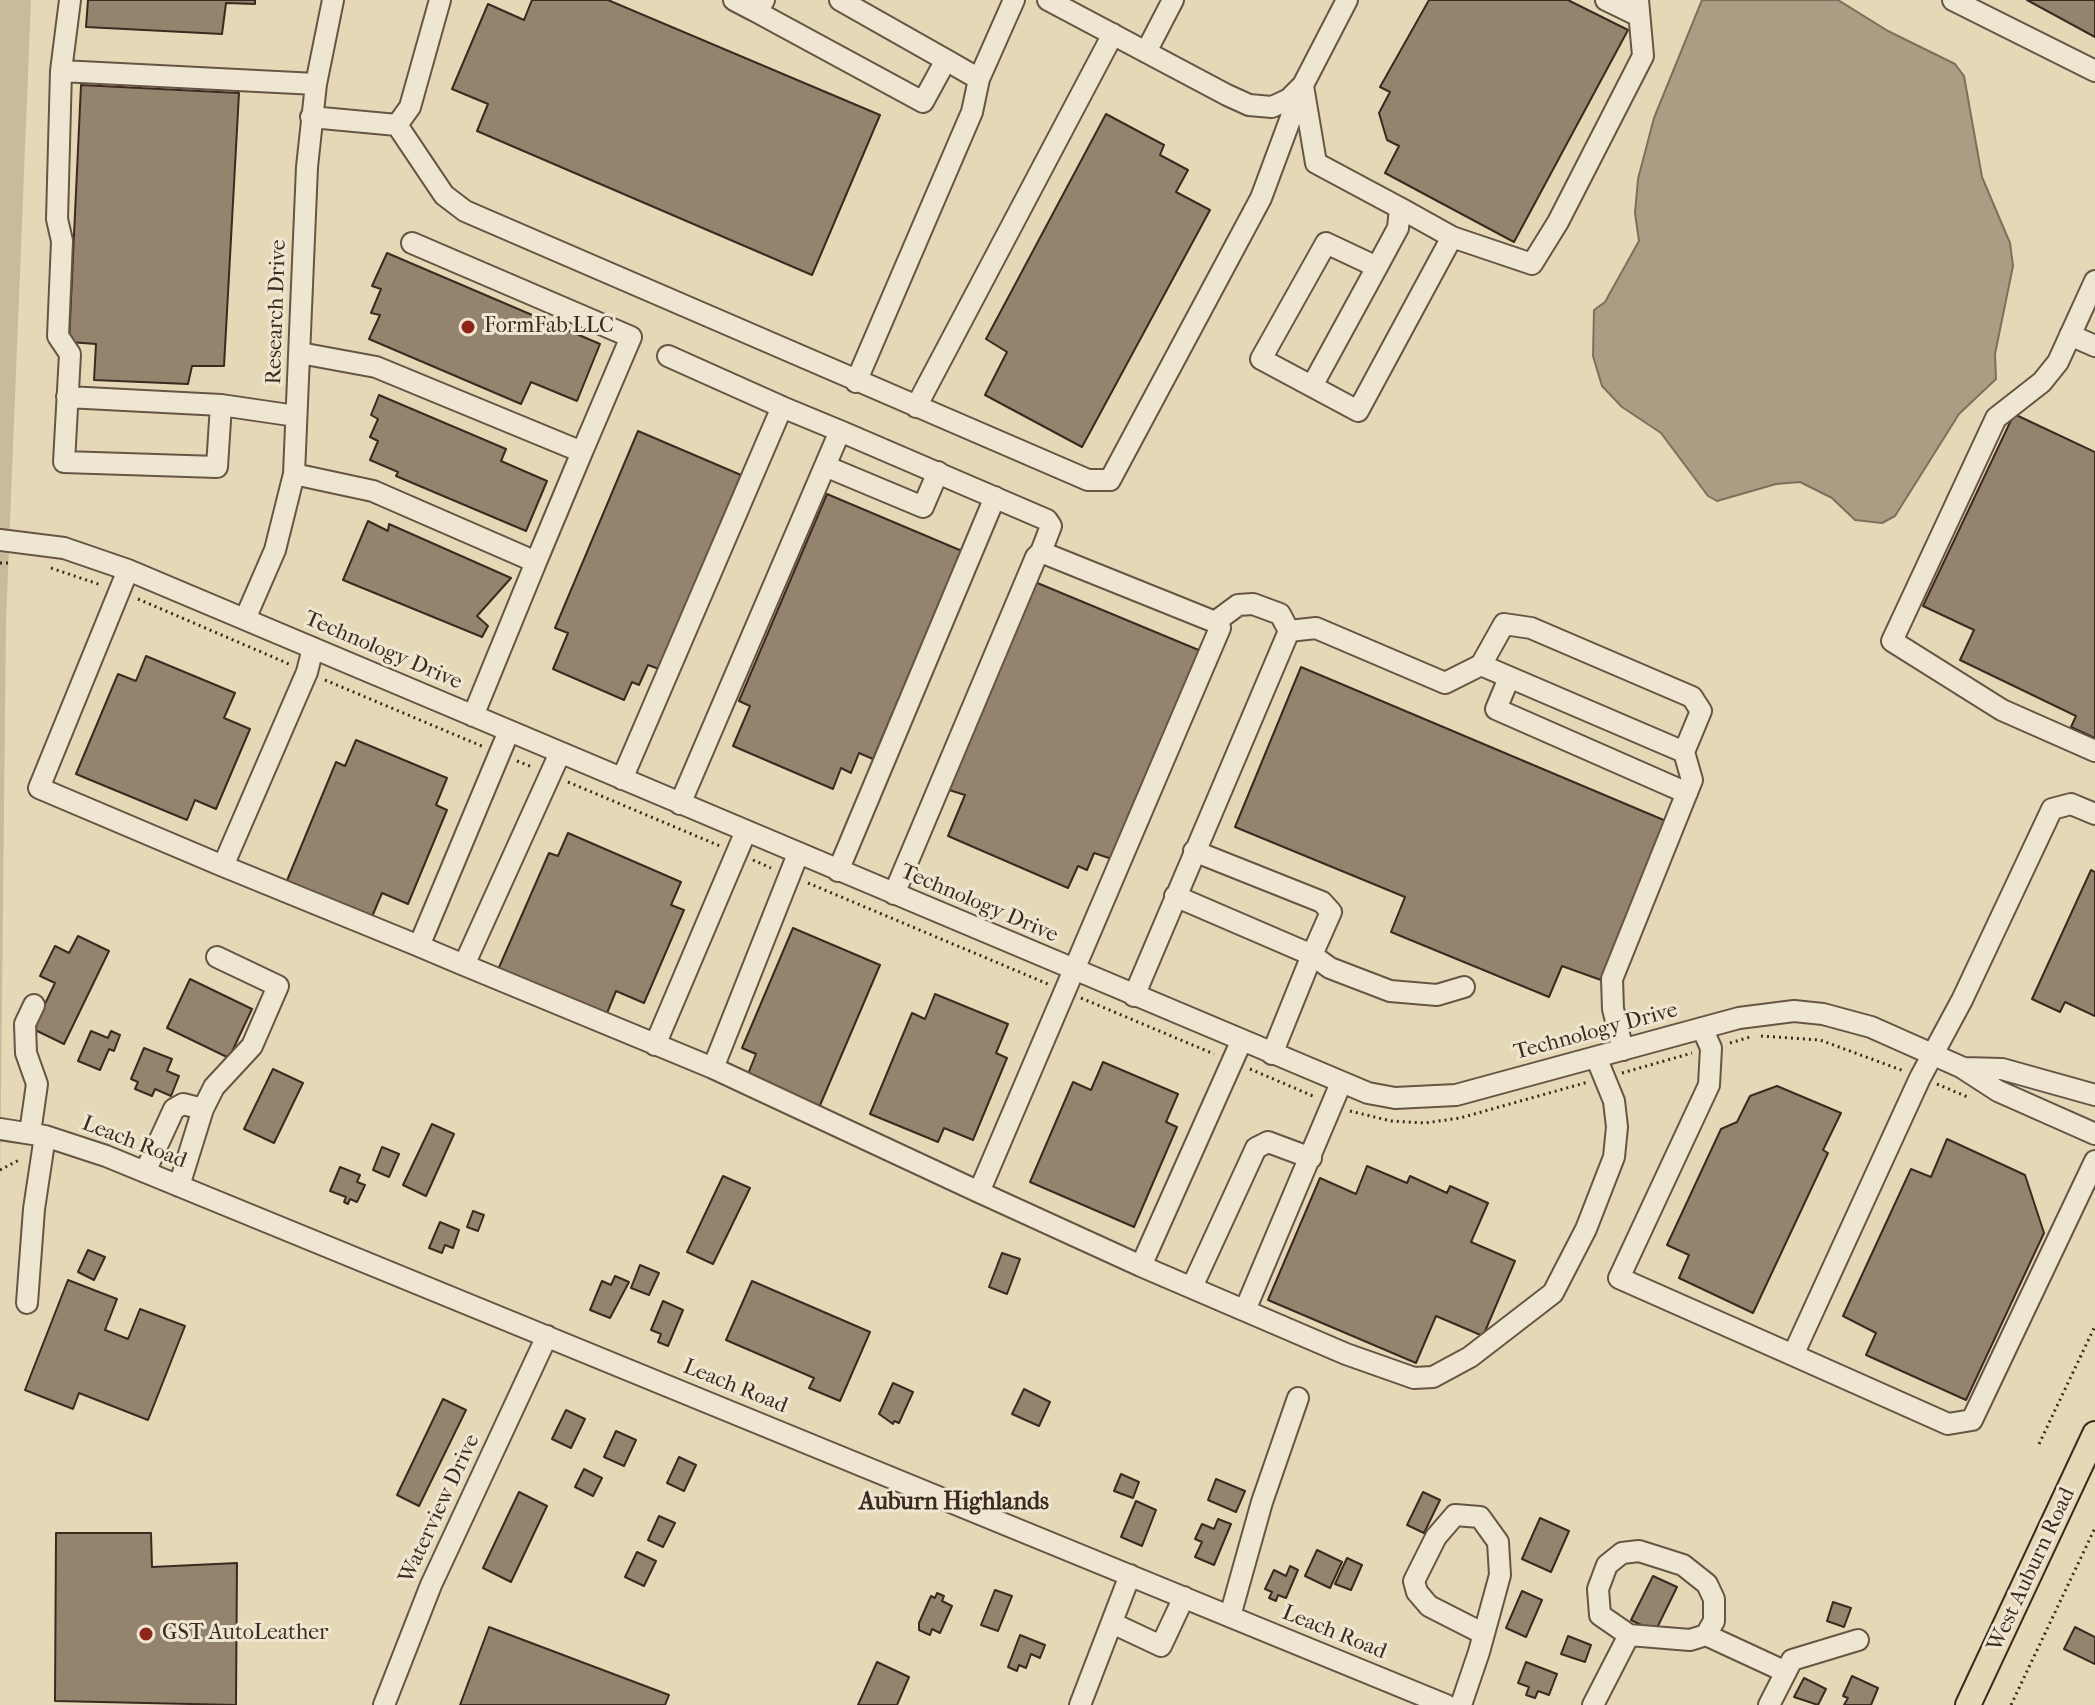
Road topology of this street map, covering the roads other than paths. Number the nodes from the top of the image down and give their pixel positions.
1 (70, 0) edge
2 (333, 0) edge
3 (440, 0) edge
4 (734, 0) edge
5 (840, 0) edge
6 (1014, 0) edge
7 (1048, 0) edge
8 (1173, 0) edge
9 (1347, 0) edge
10 (1606, 0) edge
11 (1953, 0) edge
12 (761, 6) edge
13 (1639, 8) edge
14 (1113, 34) junction
15 (1146, 52) junction
16 (946, 60) junction
17 (61, 71) junction
18 (2095, 71) edge
19 (979, 79) junction
20 (316, 84) junction
21 (1303, 85) junction
22 (311, 117) junction
23 (397, 125) junction
24 (1400, 208) junction
25 (1452, 237) junction
26 (412, 243) dead end
27 (1377, 267) junction
28 (2095, 281) edge
29 (2070, 335) junction
30 (2095, 346) edge
31 (300, 353) junction
32 (668, 356) dead end
33 (856, 382) junction
34 (1312, 386) junction
35 (67, 397) junction
36 (221, 405) junction
37 (782, 407) junction
38 (916, 407) junction
39 (296, 416) junction
40 (840, 431) junction
41 (582, 452) junction
42 (825, 466) junction
43 (938, 472) junction
44 (294, 474) junction
45 (995, 497) junction
46 (0, 540) edge
47 (1041, 552) junction
48 (536, 562) junction
49 (128, 570) junction
50 (245, 619) junction
51 (1215, 622) junction
52 (1289, 631) junction
53 (313, 648) junction
54 (1481, 665) junction
55 (1509, 678) junction
56 (473, 716) junction
57 (509, 731) junction
58 (2095, 751) edge
59 (1684, 752) junction
60 (560, 753) junction
61 (622, 779) junction
62 (1687, 793) junction
63 (680, 804) junction
64 (2095, 814) edge
65 (746, 831) junction
66 (1194, 851) junction
67 (798, 854) junction
68 (223, 866) junction
69 (838, 871) junction
70 (894, 894) junction
71 (1175, 896) junction
72 (419, 946) junction
73 (1312, 955) junction
74 (217, 957) dead end
75 (464, 965) junction
76 (1076, 971) junction
77 (1464, 987) dead end
78 (1134, 996) junction
79 (34, 1005) dead end
80 (1702, 1028) junction
81 (1241, 1042) junction
82 (655, 1045) junction
83 (1623, 1050) junction
84 (1272, 1054) junction
85 (1933, 1055) junction
86 (1596, 1057) junction
87 (1961, 1067) junction
88 (713, 1068) junction
89 (1341, 1083) junction
90 (2095, 1095) edge
91 (203, 1109) junction
92 (0, 1129) edge
93 (38, 1134) junction
94 (2095, 1134) edge
95 (1311, 1158) junction
96 (2095, 1161) edge
97 (145, 1172) junction
98 (179, 1186) junction
99 (979, 1192) junction
100 (1141, 1266) junction
101 (1192, 1287) junction
102 (27, 1303) dead end
103 (1245, 1310) junction
104 (547, 1336) junction
105 (1793, 1355) junction
106 (1298, 1398) dead end
107 (2095, 1434) edge
108 (1130, 1575) junction
109 (1184, 1597) junction
110 (1230, 1616) junction
111 (1112, 1623) junction
112 (1484, 1634) junction
113 (1629, 1635) junction
114 (1706, 1635) junction
115 (1858, 1640) dead end
116 (1786, 1672) junction
117 (384, 1705) edge
118 (1080, 1705) edge
119 (1446, 1705) edge
120 (1461, 1705) edge
121 (1593, 1705) edge
122 (1769, 1705) edge
123 (1968, 1705) edge

1 - 17 street
2 - 20 street, Research Drive
3 - 23 street
4 - 12 street
5 - 16 street
6 - 19 street
7 - 14 street
8 - 15 street
9 - 21 street
10 - 13 street
11 - 18 street
12 - 16 street
13 - 25 street
14 - 15 street
14 - 38 street
15 - 21 street
16 - 19 street
17 - 20 street
17 - 35 street
19 - 33 street
20 - 22 street, Research Drive
21 - 24 street
21 - 38 street
22 - 23 street
22 - 31 street, Research Drive
23 - 33 street
24 - 25 street
24 - 27 street
25 - 34 street
26 - 41 street
27 - 34 street
27 - 34 street
28 - 29 street
29 - 30 street
29 - 58 street
31 - 39 street, Research Drive
31 - 41 street
32 - 37 street
33 - 38 street
35 - 36 street
35 - 36 street
36 - 39 street
37 - 40 street
37 - 61 street
39 - 44 street, Research Drive
40 - 42 street
40 - 43 street
41 - 48 street
42 - 43 street
42 - 63 street
43 - 45 street
44 - 48 street
44 - 50 street, Research Drive
45 - 47 street
45 - 69 street
46 - 49 street, Technology Drive
47 - 51 street
47 - 70 street
48 - 56 street
49 - 50 street, Technology Drive
49 - 68 street
50 - 53 street, Technology Drive
51 - 52 street
51 - 76 street
52 - 54 street
52 - 66 street
53 - 56 street, Technology Drive
53 - 68 street
54 - 55 street
54 - 59 street
55 - 59 street
55 - 62 street
56 - 57 street, Technology Drive
57 - 60 street, Technology Drive
57 - 72 street
59 - 62 street
60 - 61 street, Technology Drive
60 - 75 street
61 - 63 street, Technology Drive
62 - 83 street
63 - 65 street, Technology Drive
64 - 85 street
65 - 67 street, Technology Drive
65 - 82 street
66 - 71 street
66 - 73 street
67 - 69 street, Technology Drive
67 - 88 street
68 - 72 street
69 - 70 street, Technology Drive
70 - 76 street, Technology Drive
71 - 73 street
71 - 78 street
72 - 75 street
73 - 77 street
73 - 84 street
74 - 91 street
75 - 82 street
76 - 78 street, Technology Drive
76 - 99 street
78 - 81 street, Technology Drive
79 - 93 street
80 - 83 street, Technology Drive
80 - 85 street, Technology Drive
80 - 105 street
81 - 84 street, Technology Drive
81 - 100 street
82 - 88 street
83 - 86 street, Technology Drive
84 - 89 street, Technology Drive
85 - 87 street, Technology Drive
85 - 105 street
86 - 89 street, Technology Drive
86 - 103 street
87 - 90 street, Technology Drive
87 - 94 street, Technology Drive
88 - 99 street
89 - 95 street
91 - 97 street
91 - 98 street
92 - 93 street, Leach Road
93 - 97 street, Leach Road
93 - 102 street
95 - 101 street
95 - 103 street
96 - 105 street
97 - 98 street, Leach Road
98 - 104 street, Leach Road
99 - 100 street
100 - 101 street
101 - 103 street
104 - 108 street, Leach Road
104 - 117 street, Waterview Drive
106 - 110 street
107 - 123 main road, West Auburn Road
108 - 109 street, Leach Road
108 - 111 street
109 - 110 street, Leach Road
109 - 111 street
110 - 119 street, Leach Road
111 - 118 street
112 - 112 street
112 - 120 street
113 - 114 street
113 - 114 street
113 - 121 street
114 - 116 street
115 - 116 street
116 - 122 street

